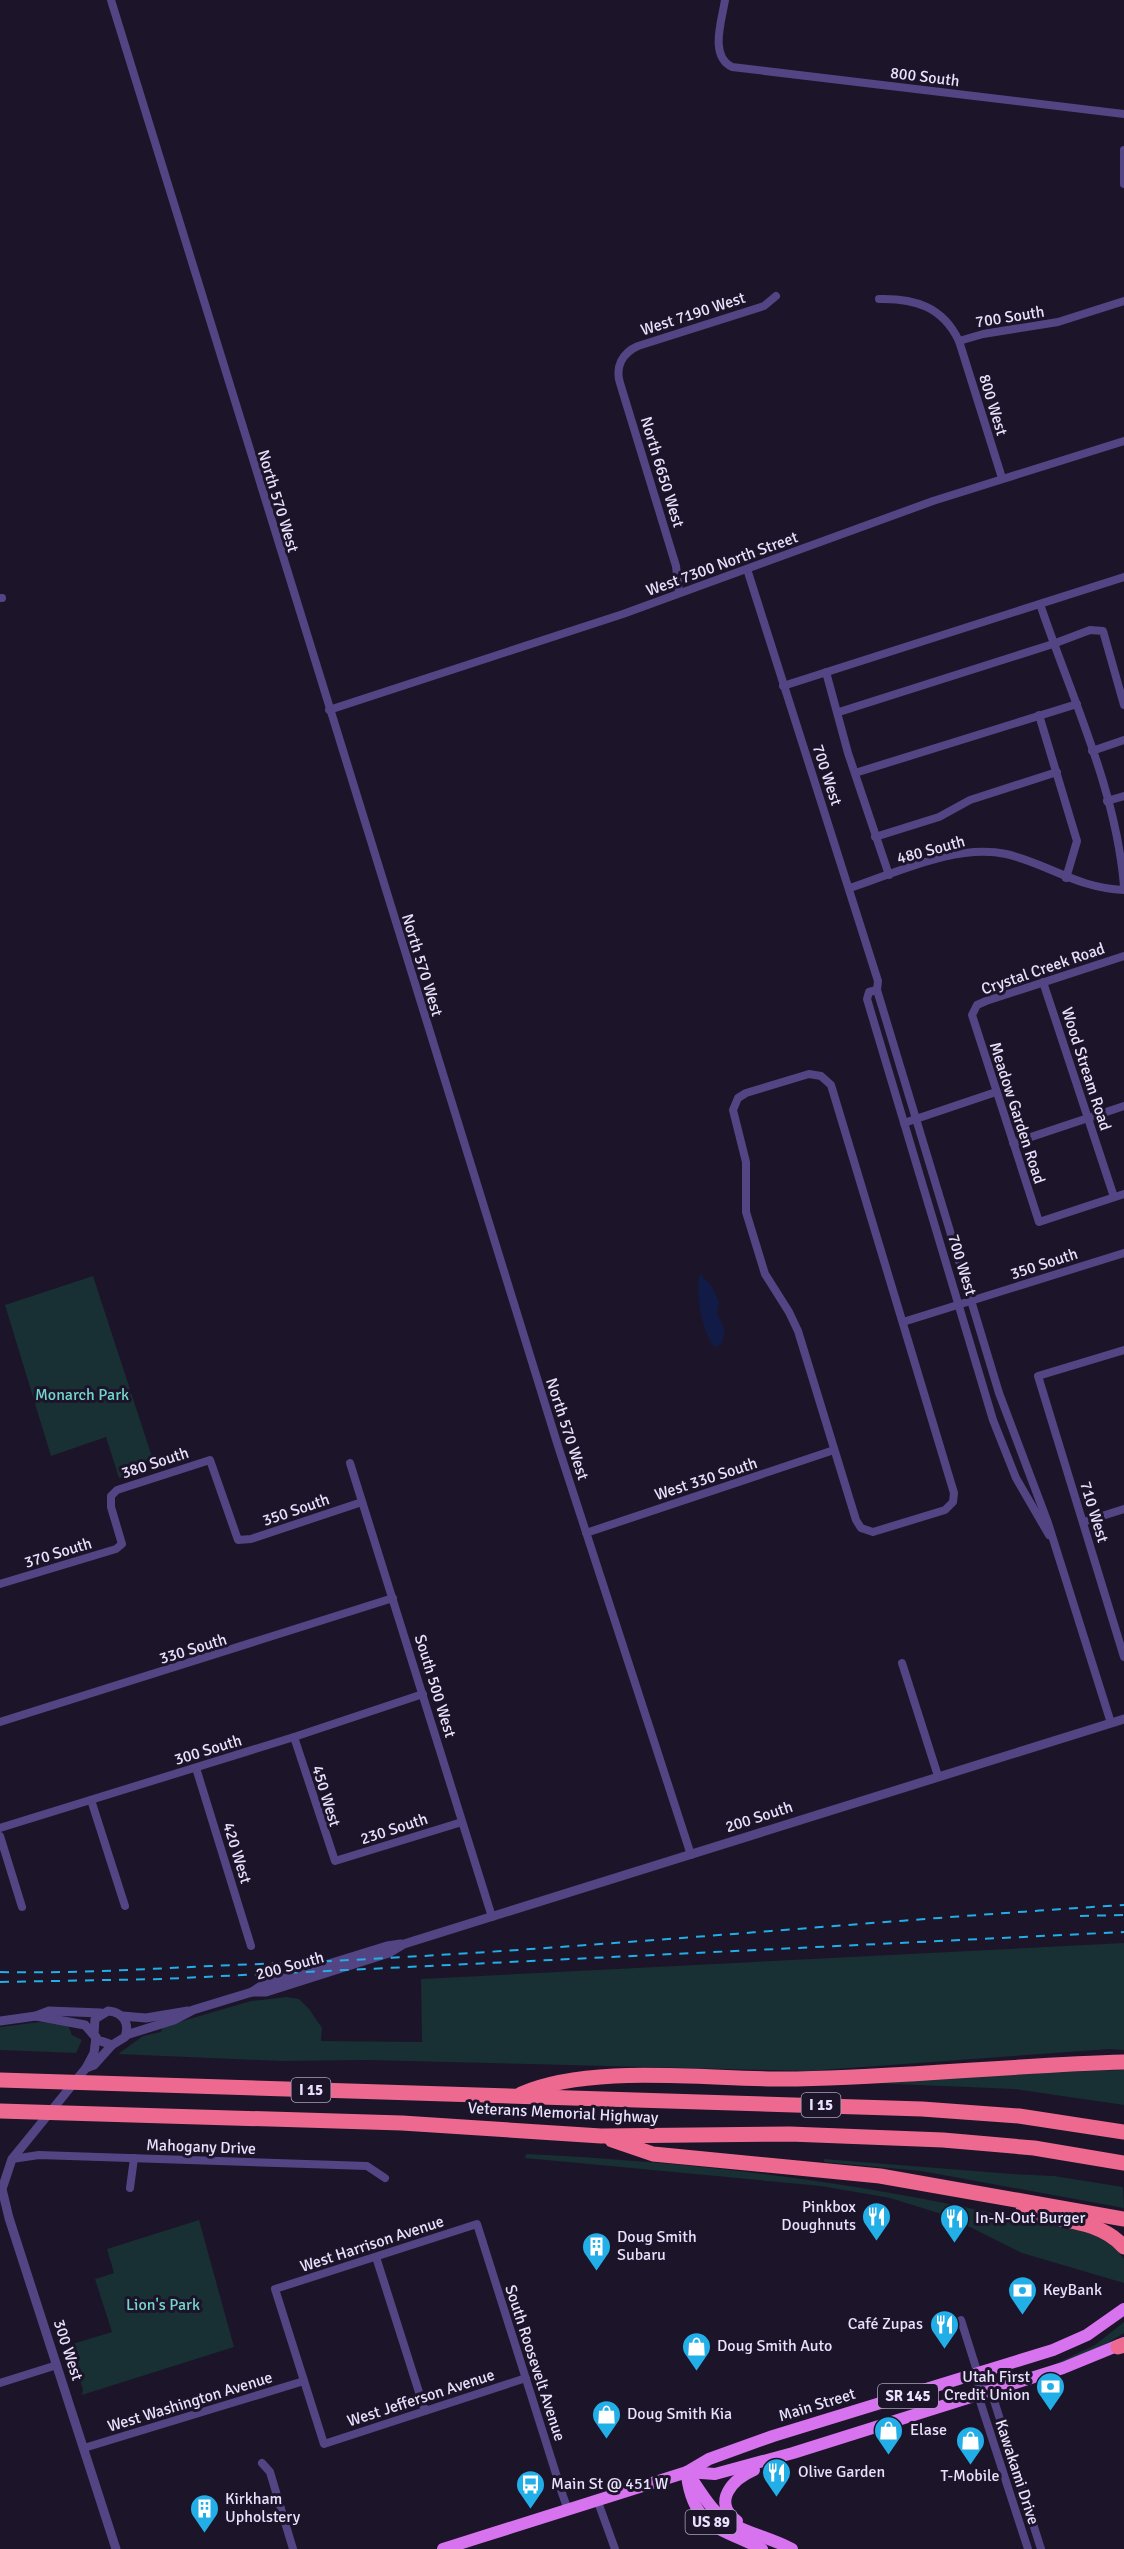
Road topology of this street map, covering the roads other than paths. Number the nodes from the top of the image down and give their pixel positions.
1 (111, 0) edge
2 (725, 0) edge
3 (1124, 114) edge
4 (1124, 150) edge
5 (1124, 184) edge
6 (776, 296) dead end
7 (879, 299) dead end
8 (1124, 301) edge
9 (959, 341) junction
10 (621, 361) joint
11 (1124, 441) edge
12 (1002, 478) junction
13 (747, 569) junction
14 (1124, 578) edge
15 (679, 592) junction
16 (1040, 604) junction
17 (1053, 644) junction
18 (826, 672) junction
19 (783, 686) junction
20 (1077, 704) junction
21 (1124, 705) edge
22 (329, 710) junction
23 (839, 712) junction
24 (1039, 716) junction
25 (1124, 740) edge
26 (1092, 751) junction
27 (1057, 772) junction
28 (855, 773) junction
29 (1124, 795) edge
30 (1107, 801) junction
31 (875, 837) junction
32 (1123, 852) edge
33 (889, 875) junction
34 (1066, 878) junction
35 (850, 888) junction
36 (1124, 888) edge
37 (1124, 956) edge
38 (1043, 982) junction
39 (877, 990) junction
40 (973, 1011) joint
41 (996, 1092) junction
42 (1124, 1106) edge
43 (1088, 1118) junction
44 (916, 1119) junction
45 (904, 1123) junction
46 (1013, 1143) junction
47 (1124, 1194) edge
48 (1114, 1197) junction
49 (1124, 1253) edge
50 (973, 1301) junction
51 (960, 1305) junction
52 (903, 1322) junction
53 (1124, 1350) edge
54 (834, 1450) junction
55 (350, 1463) dead end
56 (362, 1502) junction
57 (1124, 1509) edge
58 (1083, 1522) junction
59 (586, 1533) junction
60 (238, 1540) joint
61 (122, 1544) joint
62 (1055, 1545) junction
63 (0, 1584) edge
64 (393, 1598) junction
65 (1124, 1657) edge
66 (902, 1663) dead end
67 (423, 1694) junction
68 (1124, 1719) edge
69 (0, 1722) edge
70 (1111, 1723) junction
71 (294, 1737) junction
72 (196, 1768) junction
73 (938, 1776) junction
74 (91, 1800) junction
75 (462, 1822) junction
76 (0, 1828) edge
77 (0, 1836) edge
78 (690, 1855) junction
79 (335, 1861) joint
80 (125, 1906) dead end
81 (22, 1907) dead end
82 (492, 1917) junction
83 (251, 1946) dead end
84 (194, 2010) junction
85 (101, 2013) junction
86 (36, 2016) junction
87 (122, 2016) junction
88 (0, 2021) edge
89 (126, 2034) junction
90 (95, 2035) junction
91 (112, 2045) junction
92 (1124, 2062) edge
93 (86, 2068) junction
94 (0, 2080) edge
95 (516, 2096) junction
96 (0, 2111) edge
97 (1124, 2132) edge
98 (601, 2136) junction
99 (134, 2158) junction
100 (0, 2159) edge
101 (12, 2159) junction
102 (1124, 2163) edge
103 (385, 2178) dead end
104 (943, 2187) junction
105 (130, 2188) dead end
106 (1124, 2220) edge
107 (477, 2224) joint
108 (1124, 2247) edge
109 (376, 2257) junction
110 (1124, 2309) edge
111 (962, 2320) dead end
112 (1122, 2345) edge
113 (57, 2365) junction
114 (978, 2374) junction
115 (526, 2378) junction
116 (304, 2381) junction
117 (0, 2383) edge
118 (991, 2391) junction
119 (978, 2396) junction
120 (425, 2411) junction
121 (84, 2448) junction
122 (794, 2453) junction
123 (262, 2463) dead end
124 (687, 2472) junction
125 (598, 2502) junction
126 (568, 2510) junction
127 (748, 2530) junction
128 (737, 2544) edge
129 (116, 2549) edge
130 (293, 2549) edge
131 (443, 2549) edge
132 (615, 2549) edge
133 (762, 2549) edge
134 (792, 2549) edge
135 (1028, 2549) edge
136 (1041, 2549) edge

1 - 22 street, North 570 West
2 - 3 street, 800 South
4 - 5 street
6 - 10 street, West 7190 West
7 - 9 street, 700 South
8 - 9 street, 700 South
9 - 12 street, 800 West
10 - 15 street, North 6650 West
11 - 12 street, West 7300 North Street
12 - 13 street, West 7300 North Street
13 - 15 street, West 7300 North Street
13 - 19 street, 700 West
14 - 16 street
15 - 22 street, West 7300 North Street
16 - 17 street
16 - 18 street
17 - 20 street
17 - 21 street
17 - 23 street
18 - 19 street
18 - 23 street
19 - 35 street, 700 West
20 - 24 street
20 - 26 street
22 - 59 street, North 570 West
23 - 28 street
24 - 27 street
24 - 28 street
25 - 26 street
26 - 30 street
27 - 31 street
27 - 34 street
28 - 31 street
29 - 30 street
30 - 32 street
31 - 33 street
32 - 36 street
33 - 34 street, 480 South
33 - 35 street, 480 South
34 - 36 street, 480 South
35 - 39 street, 700 West
37 - 38 street, Crystal Creek Road
38 - 40 street, Crystal Creek Road
38 - 43 street, Wood Stream Road
39 - 44 street, 700 West
39 - 45 street, 700 West
40 - 41 street, Meadow Garden Road
41 - 44 street
41 - 46 street, Meadow Garden Road
42 - 43 street
43 - 46 street
43 - 48 street, Wood Stream Road
44 - 45 street
44 - 50 street, 700 West
45 - 51 street, 700 West
46 - 48 street, Meadow Garden Road
47 - 48 street
49 - 50 street, 350 South
50 - 51 street, 350 South
50 - 62 street, 700 West
51 - 52 street, 350 South
51 - 62 street, 700 West
52 - 54 street
52 - 54 street
53 - 58 street, 710 West
54 - 59 street, West 330 South
55 - 56 street, South 500 West
56 - 60 street, 350 South
56 - 64 street, South 500 West
57 - 58 street
58 - 65 street, 710 West
59 - 78 street, North 570 West
60 - 61 street, 380 South
61 - 63 street, 370 South
62 - 70 street, 700 West
64 - 67 street, South 500 West
64 - 69 street, 330 South
66 - 73 street
67 - 71 street, 300 South
67 - 75 street, South 500 West
68 - 70 street, 200 South
70 - 73 street, 200 South
71 - 72 street, 300 South
71 - 79 street, 450 West
72 - 74 street, 300 South
72 - 83 street, 420 West
73 - 78 street, 200 South
74 - 76 street, 300 South
74 - 80 street
75 - 79 street, 230 South
75 - 82 street, South 500 West
77 - 81 street
78 - 82 street, 200 South
82 - 84 street, 200 South
84 - 87 street, 200 South
84 - 89 street, 200 South
85 - 86 street
85 - 87 street
85 - 90 street
86 - 88 street
86 - 90 street
87 - 89 street
89 - 91 street
90 - 91 street
90 - 93 street
91 - 93 street
92 - 95 highway
93 - 101 street
94 - 95 highway, Veterans Memorial Highway / I 15
95 - 97 highway, Veterans Memorial Highway / I 15
96 - 98 highway, Veterans Memorial Highway / I 15
98 - 102 highway, Veterans Memorial Highway / I 15
98 - 104 highway
99 - 101 street, Mahogany Drive
99 - 103 street, Mahogany Drive
99 - 105 street
100 - 101 street
101 - 113 street, 300 West
104 - 106 highway
104 - 108 highway
107 - 109 street, West Harrison Avenue
107 - 115 street, South Roosevelt Avenue
109 - 116 street, West Harrison Avenue
109 - 120 street
110 - 114 main road, Main Street / SR 145
111 - 114 street
112 - 118 main road, Main Street / SR 145
113 - 117 street
113 - 121 street, 300 West
114 - 118 street, Kawakami Drive
114 - 119 street, Kawakami Drive
114 - 124 main road, Main Street / SR 145
115 - 120 street, West Jefferson Avenue
115 - 126 street, South Roosevelt Avenue
116 - 120 street, West Jefferson Avenue
116 - 121 street, West Washington Avenue
118 - 119 main road, Main Street / SR 145
118 - 136 street, Kawakami Drive
119 - 122 main road, Main Street / SR 145
119 - 135 street, Kawakami Drive
121 - 129 street, 300 West
122 - 124 main road, Main Street / SR 145
122 - 127 main road, US 89
123 - 130 street
124 - 125 main road, Main Street
124 - 127 main road, US 89
124 - 128 main road, US 89
125 - 126 main road, Main Street
125 - 132 street
126 - 131 main road, Main Street
127 - 134 main road, US 89
128 - 133 main road, US 89

